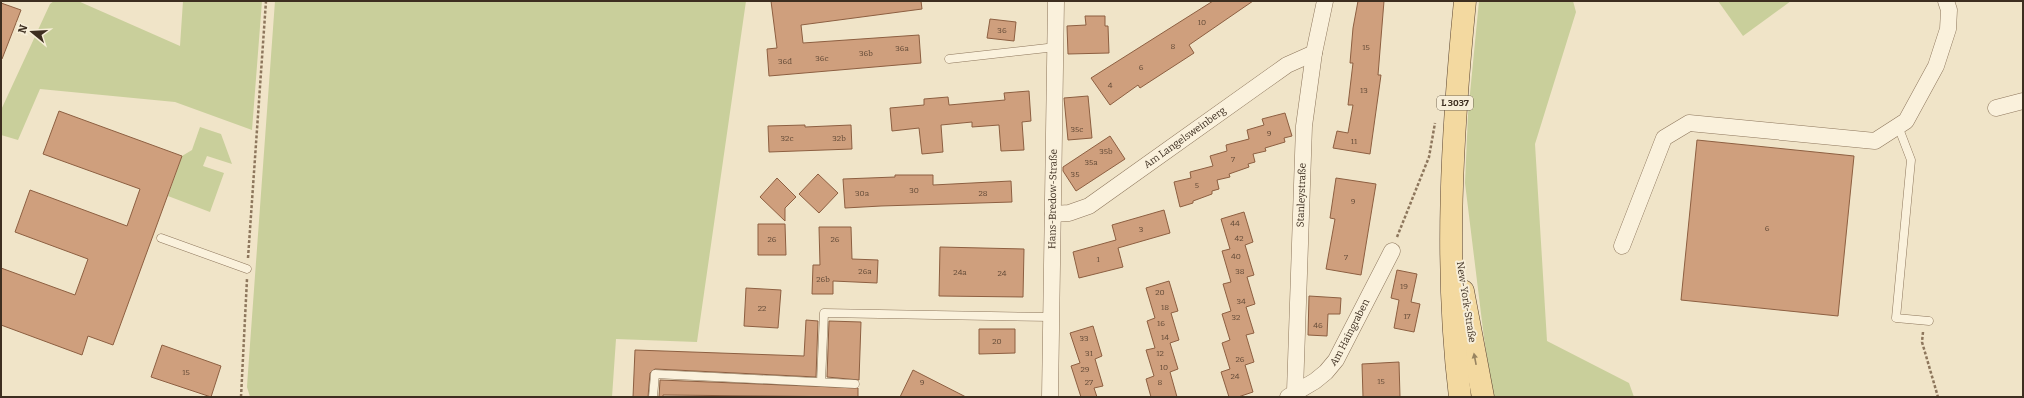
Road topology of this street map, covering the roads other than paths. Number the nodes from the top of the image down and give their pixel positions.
1 (1056, 1) edge
2 (1325, 1) edge
3 (1465, 1) edge
4 (1946, 1) edge
5 (1056, 47) junction
6 (1314, 53) junction
7 (949, 59) dead end
8 (2023, 101) edge
9 (1996, 108) dead end
10 (1898, 126) junction
11 (1453, 206) junction
12 (1053, 214) junction
13 (161, 238) dead end
14 (1622, 246) dead end
15 (1392, 251) road end
16 (247, 269) road end
17 (1051, 317) junction
18 (1929, 321) dead end
19 (821, 382) junction
20 (855, 384) dead end
21 (1291, 394) edge
22 (653, 397) edge
23 (1050, 397) edge
24 (1460, 397) edge
25 (1482, 397) edge

1 - 5 street, Hans-Bredow-Straße
2 - 6 street, Stanleystraße
3 - 11 main road, New-York-Straße / L 3037
4 - 10 street
5 - 7 lane
5 - 12 street, Hans-Bredow-Straße
6 - 12 street, Am Langelsweinberg
6 - 21 street, Stanleystraße
8 - 9 street
10 - 14 street
10 - 18 lane
11 - 24 main road, New-York-Straße / L 3037
25 -> 11 main road, New-York-Straße / L 3037
12 - 17 street, Hans-Bredow-Straße
13 - 16 lane
15 - 21 street, Am Haingraben
17 - 19 lane
17 - 23 street, Hans-Bredow-Straße
19 - 20 lane
19 - 22 lane

